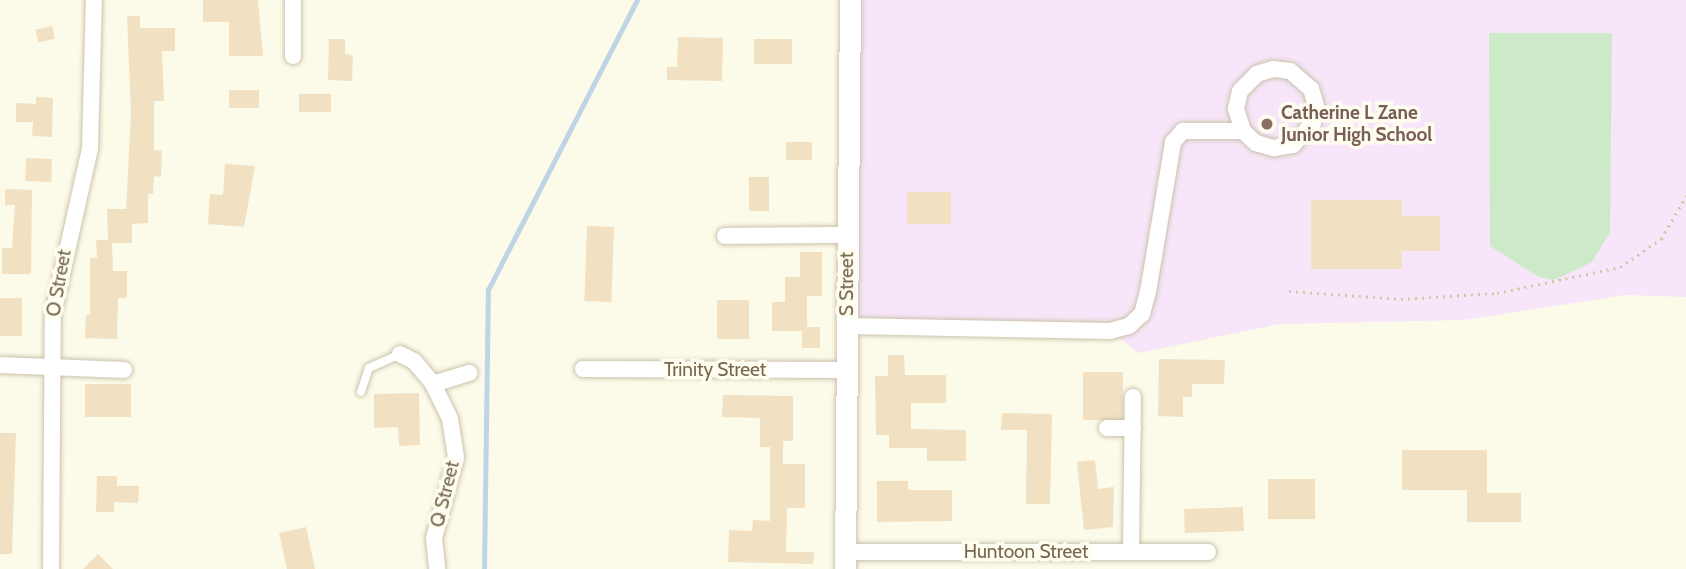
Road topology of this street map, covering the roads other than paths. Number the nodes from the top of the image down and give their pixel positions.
1 (94, 0) edge
2 (293, 0) edge
3 (850, 0) edge
4 (293, 56) dead end
5 (1243, 131) junction
6 (847, 235) junction
7 (725, 236) dead end
8 (847, 326) junction
9 (400, 354) joint
10 (0, 365) edge
11 (52, 365) junction
12 (583, 369) dead end
13 (124, 370) dead end
14 (846, 370) junction
15 (469, 373) dead end
16 (433, 384) junction
17 (361, 392) dead end
18 (1133, 397) dead end
19 (1107, 428) dead end
20 (1133, 428) junction
21 (1131, 552) junction
22 (1208, 552) dead end
23 (845, 560) edge
24 (51, 569) edge
25 (437, 569) edge

1 - 11 street, O Street
2 - 4 street
3 - 6 main road, S Street
5 - 5 street
5 - 8 street
6 - 7 street
6 - 8 main road, S Street
8 - 14 main road, S Street
9 - 16 street, Q Street
9 - 17 lane
10 - 11 street
11 - 13 street
11 - 24 street, O Street
12 - 14 street, Trinity Street
14 - 23 main road, S Street
15 - 16 street
16 - 25 street, Q Street
18 - 20 street
19 - 20 street
20 - 21 street
21 - 22 street, Huntoon Street
21 - 23 street, Huntoon Street

